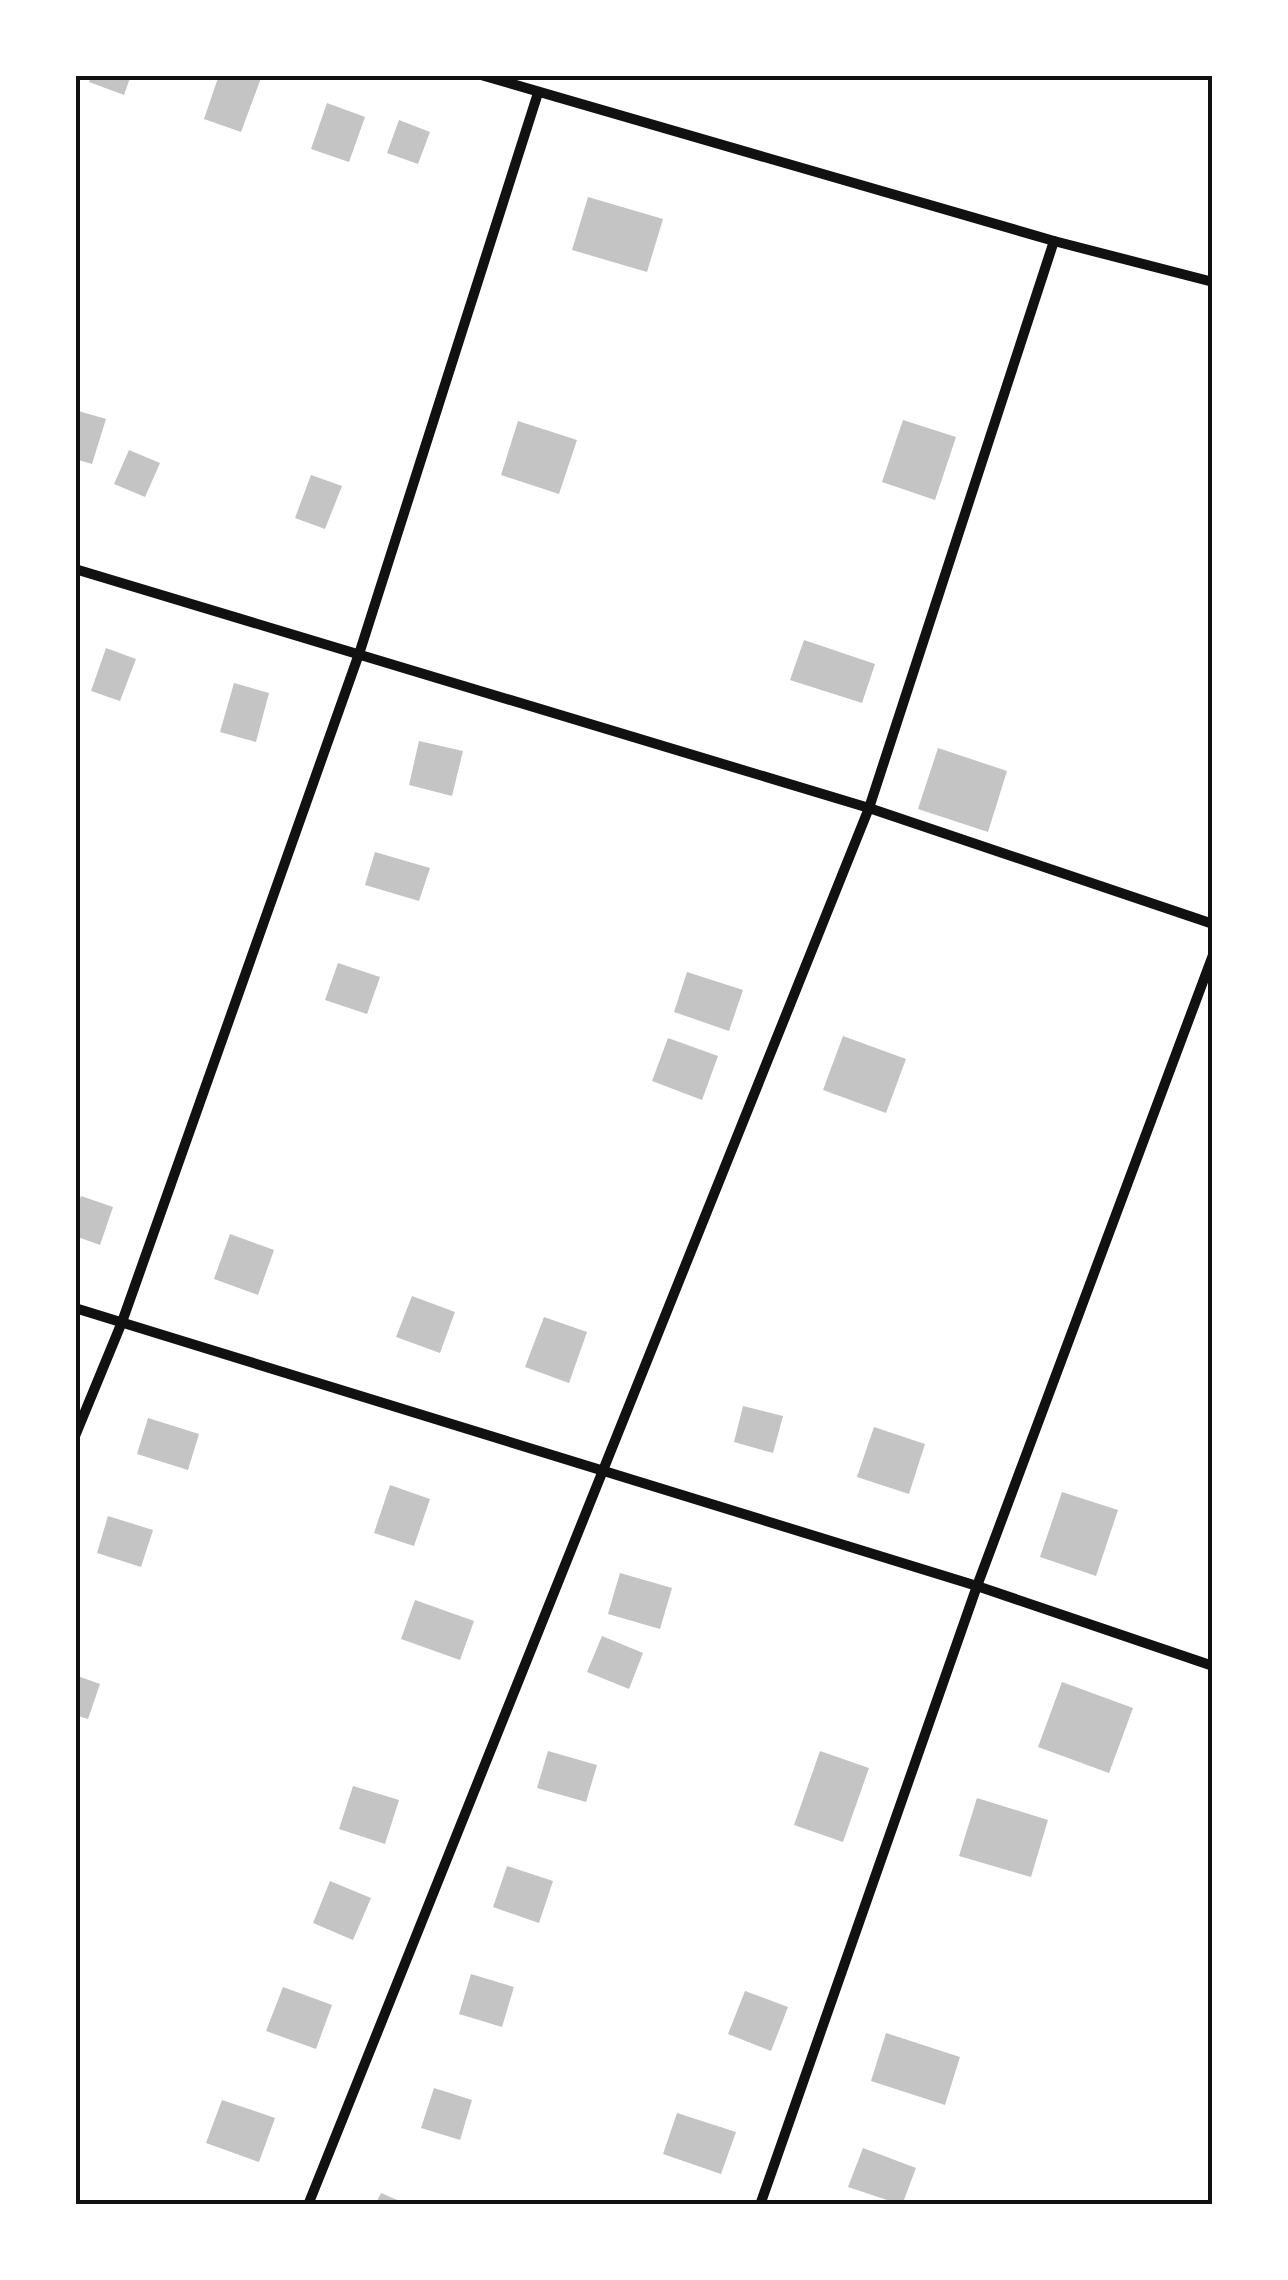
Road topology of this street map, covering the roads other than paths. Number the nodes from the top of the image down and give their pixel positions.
1 (481, 75) edge
2 (538, 93) junction
3 (1054, 241) junction
4 (1213, 282) edge
5 (75, 568) edge
6 (360, 651) junction
7 (869, 808) junction
8 (1213, 924) edge
9 (1213, 955) edge
10 (75, 1308) edge
11 (122, 1322) junction
12 (75, 1436) edge
13 (604, 1470) junction
14 (978, 1586) junction
15 (1213, 1666) edge
16 (308, 2205) edge
17 (760, 2205) edge

1 - 2 street
2 - 3 street
2 - 6 street
3 - 4 street
3 - 7 street
5 - 6 street
6 - 7 street
6 - 11 street
7 - 8 street
7 - 13 street
9 - 14 street
10 - 11 street
11 - 12 street
11 - 13 street
13 - 14 street
13 - 16 street
14 - 15 street
14 - 17 street

